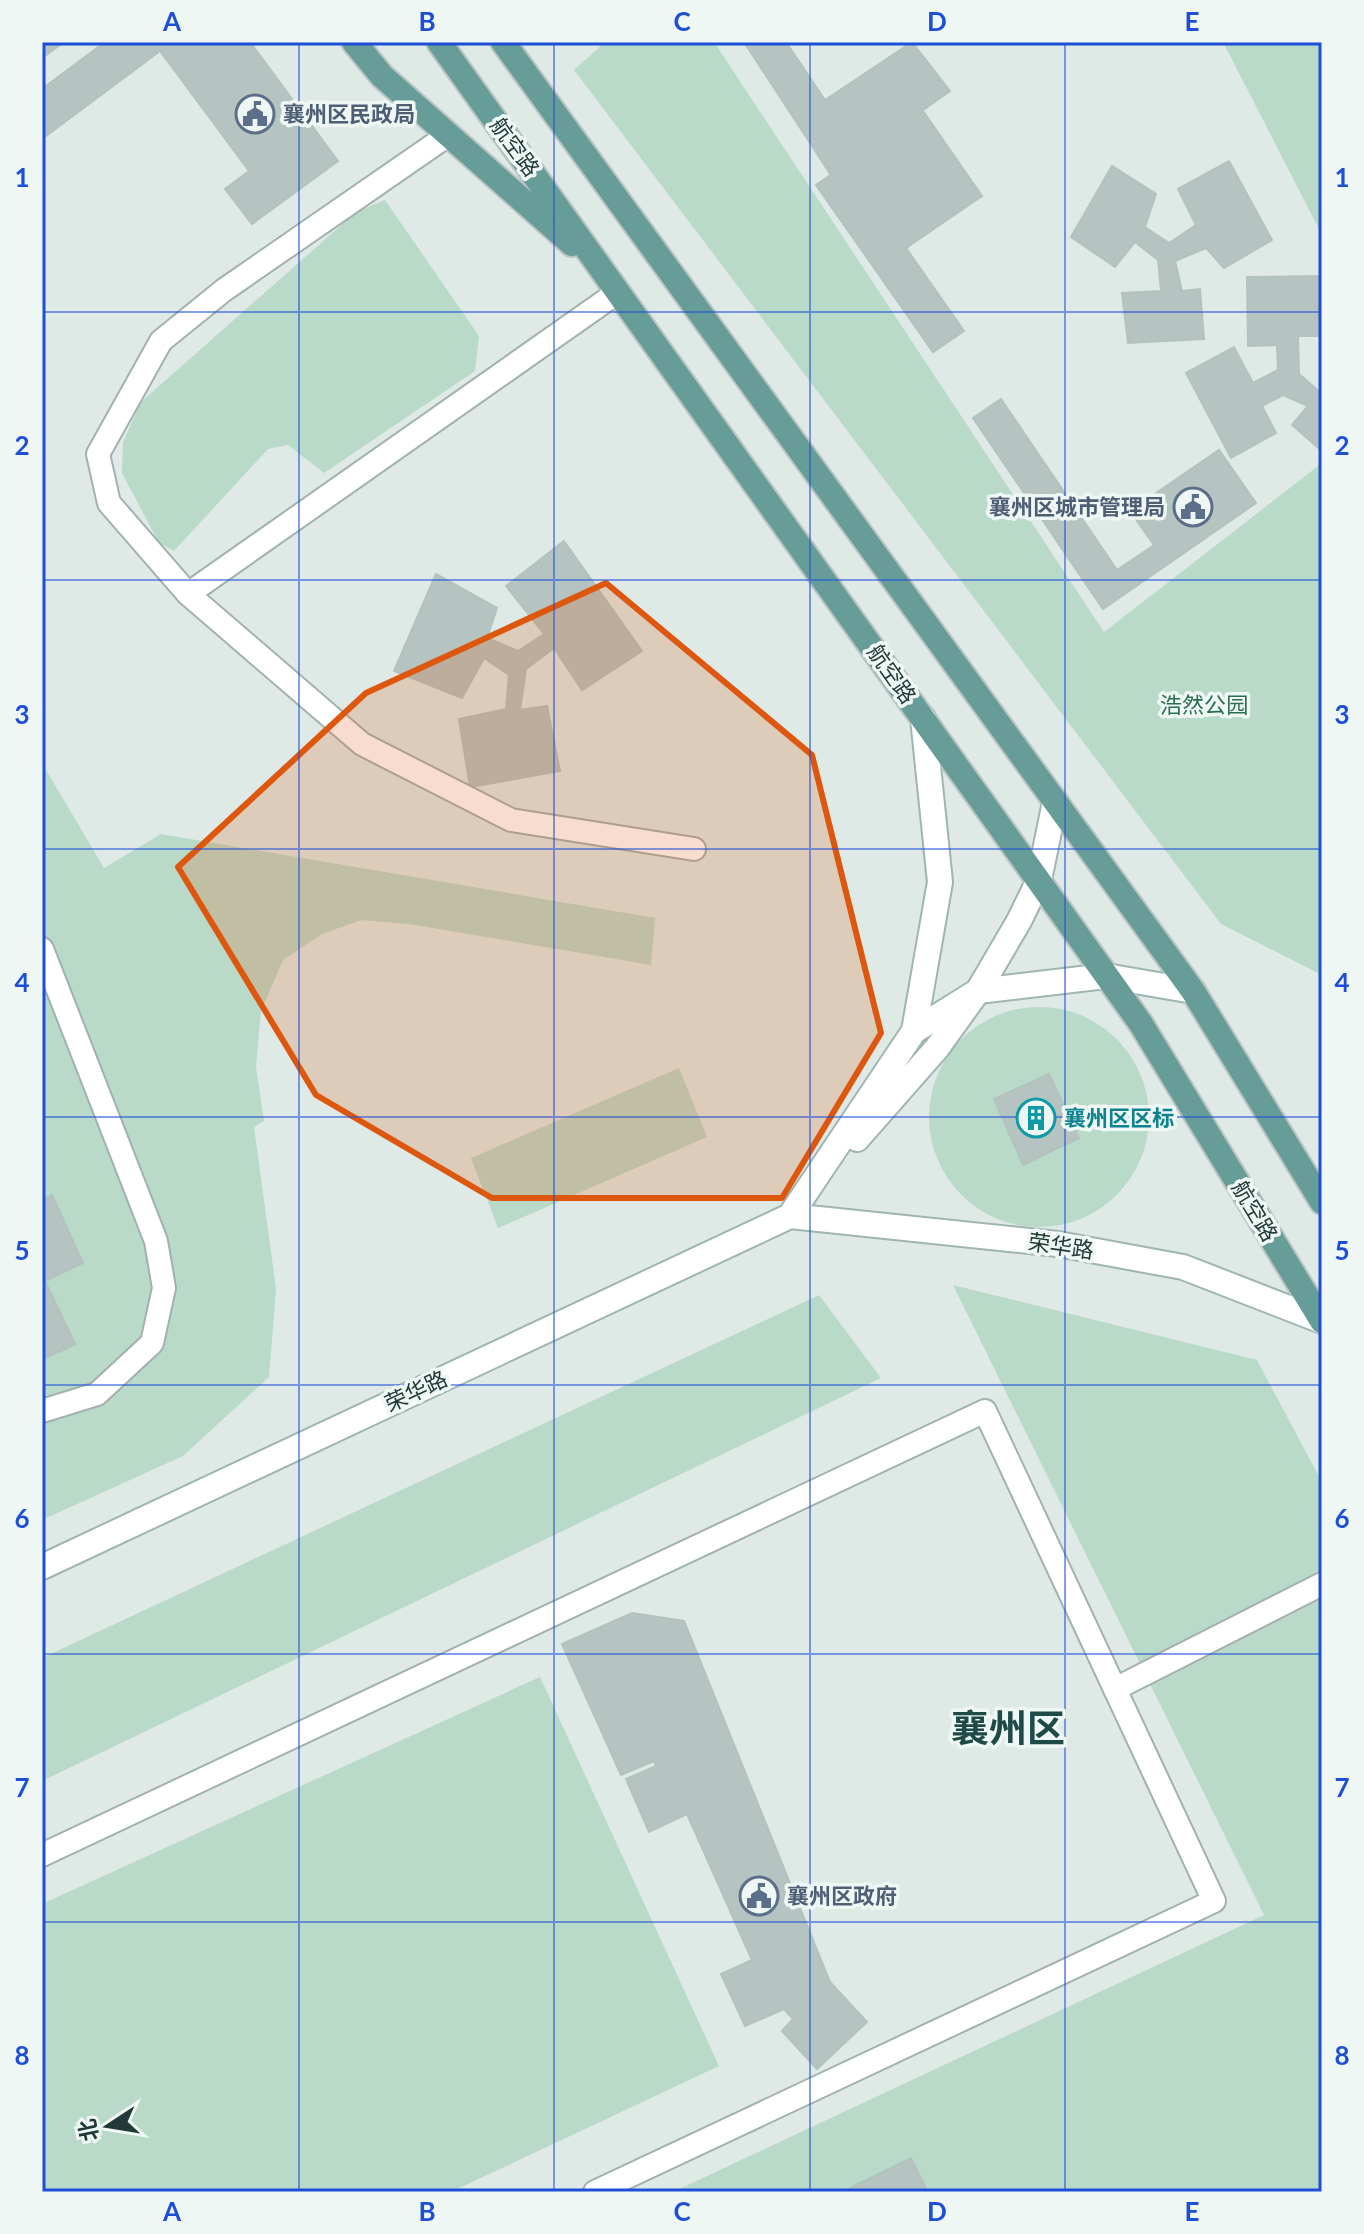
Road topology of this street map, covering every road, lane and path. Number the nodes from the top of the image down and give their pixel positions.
1 (354, 42) edge
2 (439, 42) edge
3 (503, 42) edge
4 (448, 135) junction
5 (612, 283) junction
6 (188, 594) junction
7 (923, 718) junction
8 (1055, 802) junction
9 (694, 849) dead end
10 (1039, 880) junction
11 (42, 949) edge
12 (1106, 976) junction
13 (978, 991) junction
14 (1193, 991) junction
15 (914, 1031) junction
16 (1322, 1202) edge
17 (790, 1216) junction
18 (1322, 1321) edge
19 (42, 1411) edge
20 (42, 1567) edge
21 (1322, 1584) edge
22 (1115, 1689) junction
23 (42, 1855) edge
24 (595, 2192) edge

1 - 4 main road
2 - 5 main road, 航空路
3 - 8 main road
4 - 5 main road
4 - 6 lane
5 - 6 lane
5 - 7 main road, 航空路
6 - 9 lane
7 - 10 main road, 航空路
7 - 15 main road
8 - 10 main road
8 - 14 main road
10 - 12 main road, 航空路
10 - 13 main road
11 - 19 lane
12 - 13 main road
12 - 14 main road
12 - 18 main road, 航空路
13 - 15 main road
13 - 17 main road
14 - 16 main road
15 - 17 main road
17 - 18 main road, 荣华路
17 - 20 main road, 荣华路
21 - 22 lane
22 - 23 lane
22 - 24 lane

